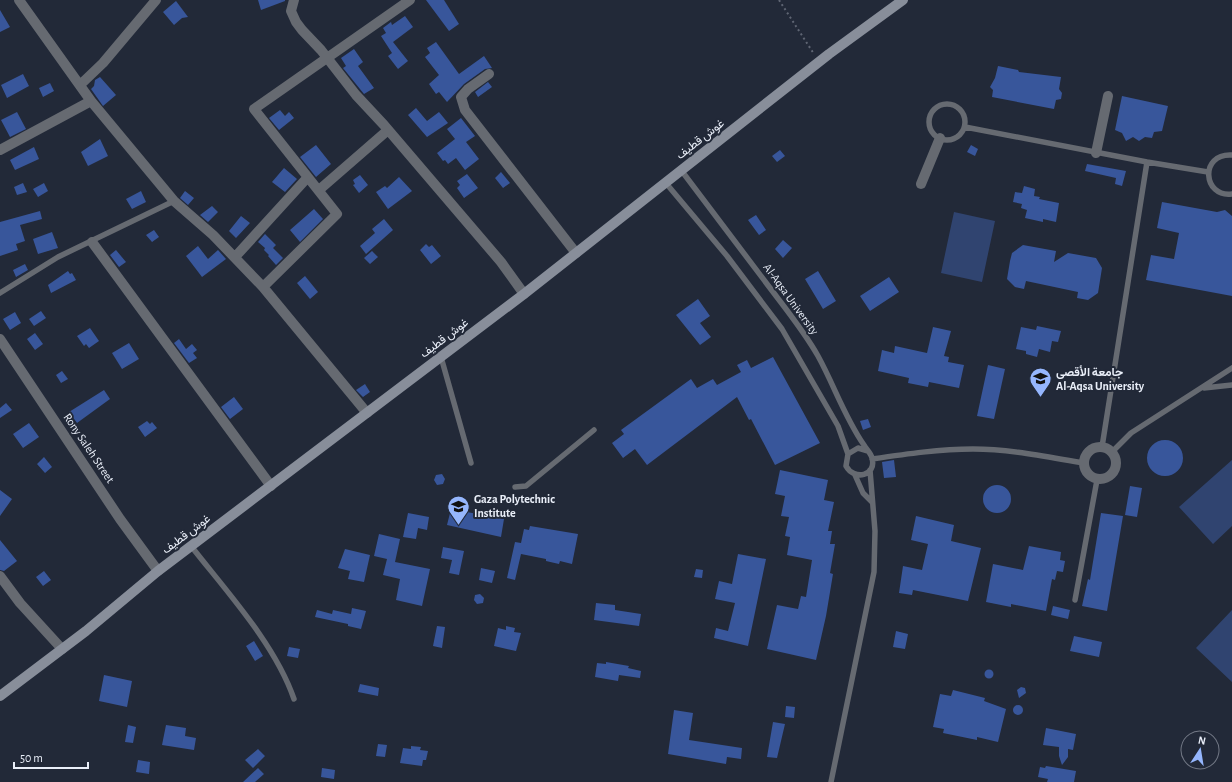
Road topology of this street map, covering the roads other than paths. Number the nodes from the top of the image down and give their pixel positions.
1 (18, 0) edge
2 (156, 0) edge
3 (294, 0) edge
4 (410, 0) edge
5 (903, 0) edge
6 (326, 58) junction
7 (489, 74) dead end
8 (80, 85) junction
9 (1108, 96) dead end
10 (91, 101) junction
11 (965, 126) junction
12 (388, 130) junction
13 (940, 138) junction
14 (0, 150) edge
15 (1096, 153) junction
16 (1232, 155) edge
17 (1147, 162) junction
18 (681, 170) junction
19 (1208, 172) junction
20 (307, 178) junction
21 (665, 182) junction
22 (921, 184) dead end
23 (319, 190) junction
24 (1232, 194) edge
25 (174, 201) junction
26 (92, 242) junction
27 (576, 254) junction
28 (235, 257) junction
29 (263, 287) junction
30 (0, 293) edge
31 (524, 294) junction
32 (0, 338) edge
33 (441, 357) junction
34 (1232, 368) edge
35 (1232, 385) edge
36 (1204, 388) junction
37 (367, 413) junction
38 (594, 430) dead end
39 (1102, 447) junction
40 (868, 451) junction
41 (1112, 452) junction
42 (848, 454) junction
43 (872, 459) junction
44 (471, 463) dead end
45 (1083, 463) junction
46 (870, 470) junction
47 (855, 475) junction
48 (1097, 480) junction
49 (271, 486) junction
50 (515, 487) dead end
51 (872, 502) junction
52 (191, 546) junction
53 (158, 571) junction
54 (0, 576) edge
55 (1075, 600) dead end
56 (62, 649) junction
57 (0, 696) edge
58 (294, 699) dead end
59 (832, 782) edge

1 - 8 street
2 - 8 street
3 - 6 street
4 - 6 street
5 - 18 main road, غوش قطيف
6 - 12 street
6 - 20 street
7 - 27 street
8 - 10 street
9 - 15 street
10 - 14 street
10 - 25 street
11 - 13 lane
11 - 13 lane
11 - 15 lane
12 - 23 street
12 - 31 street
13 - 22 street
15 - 17 lane
16 - 19 lane
17 - 19 lane
17 - 39 lane
18 - 21 main road, غوش قطيف
18 - 40 lane, Al-Aqsa University
19 - 24 lane
20 - 23 street
20 - 28 street
21 - 27 main road, غوش قطيف
21 - 42 lane, Al-Aqsa University
23 - 29 street
25 - 26 lane
25 - 28 street
26 - 30 lane
26 - 49 street
27 - 31 main road, غوش قطيف
28 - 29 street
29 - 37 street
31 - 33 main road, غوش قطيف
32 - 53 street, Rony Saleh Street
33 - 37 main road, غوش قطيف
33 - 44 lane
34 - 36 lane
35 - 36 lane
36 - 41 lane
37 - 49 main road, غوش قطيف
38 - 50 lane
39 - 41 street
39 - 45 street
40 - 42 lane
40 - 43 lane
41 - 48 street
42 - 47 lane
43 - 45 lane
43 - 46 lane
45 - 48 street
46 - 47 lane
46 - 51 lane
47 - 51 lane
48 - 55 lane
49 - 52 main road, غوش قطيف
51 - 59 lane
52 - 53 main road, غوش قطيف
52 - 58 lane
53 - 56 main road, غوش قطيف
54 - 56 street
56 - 57 main road, غوش قطيف

